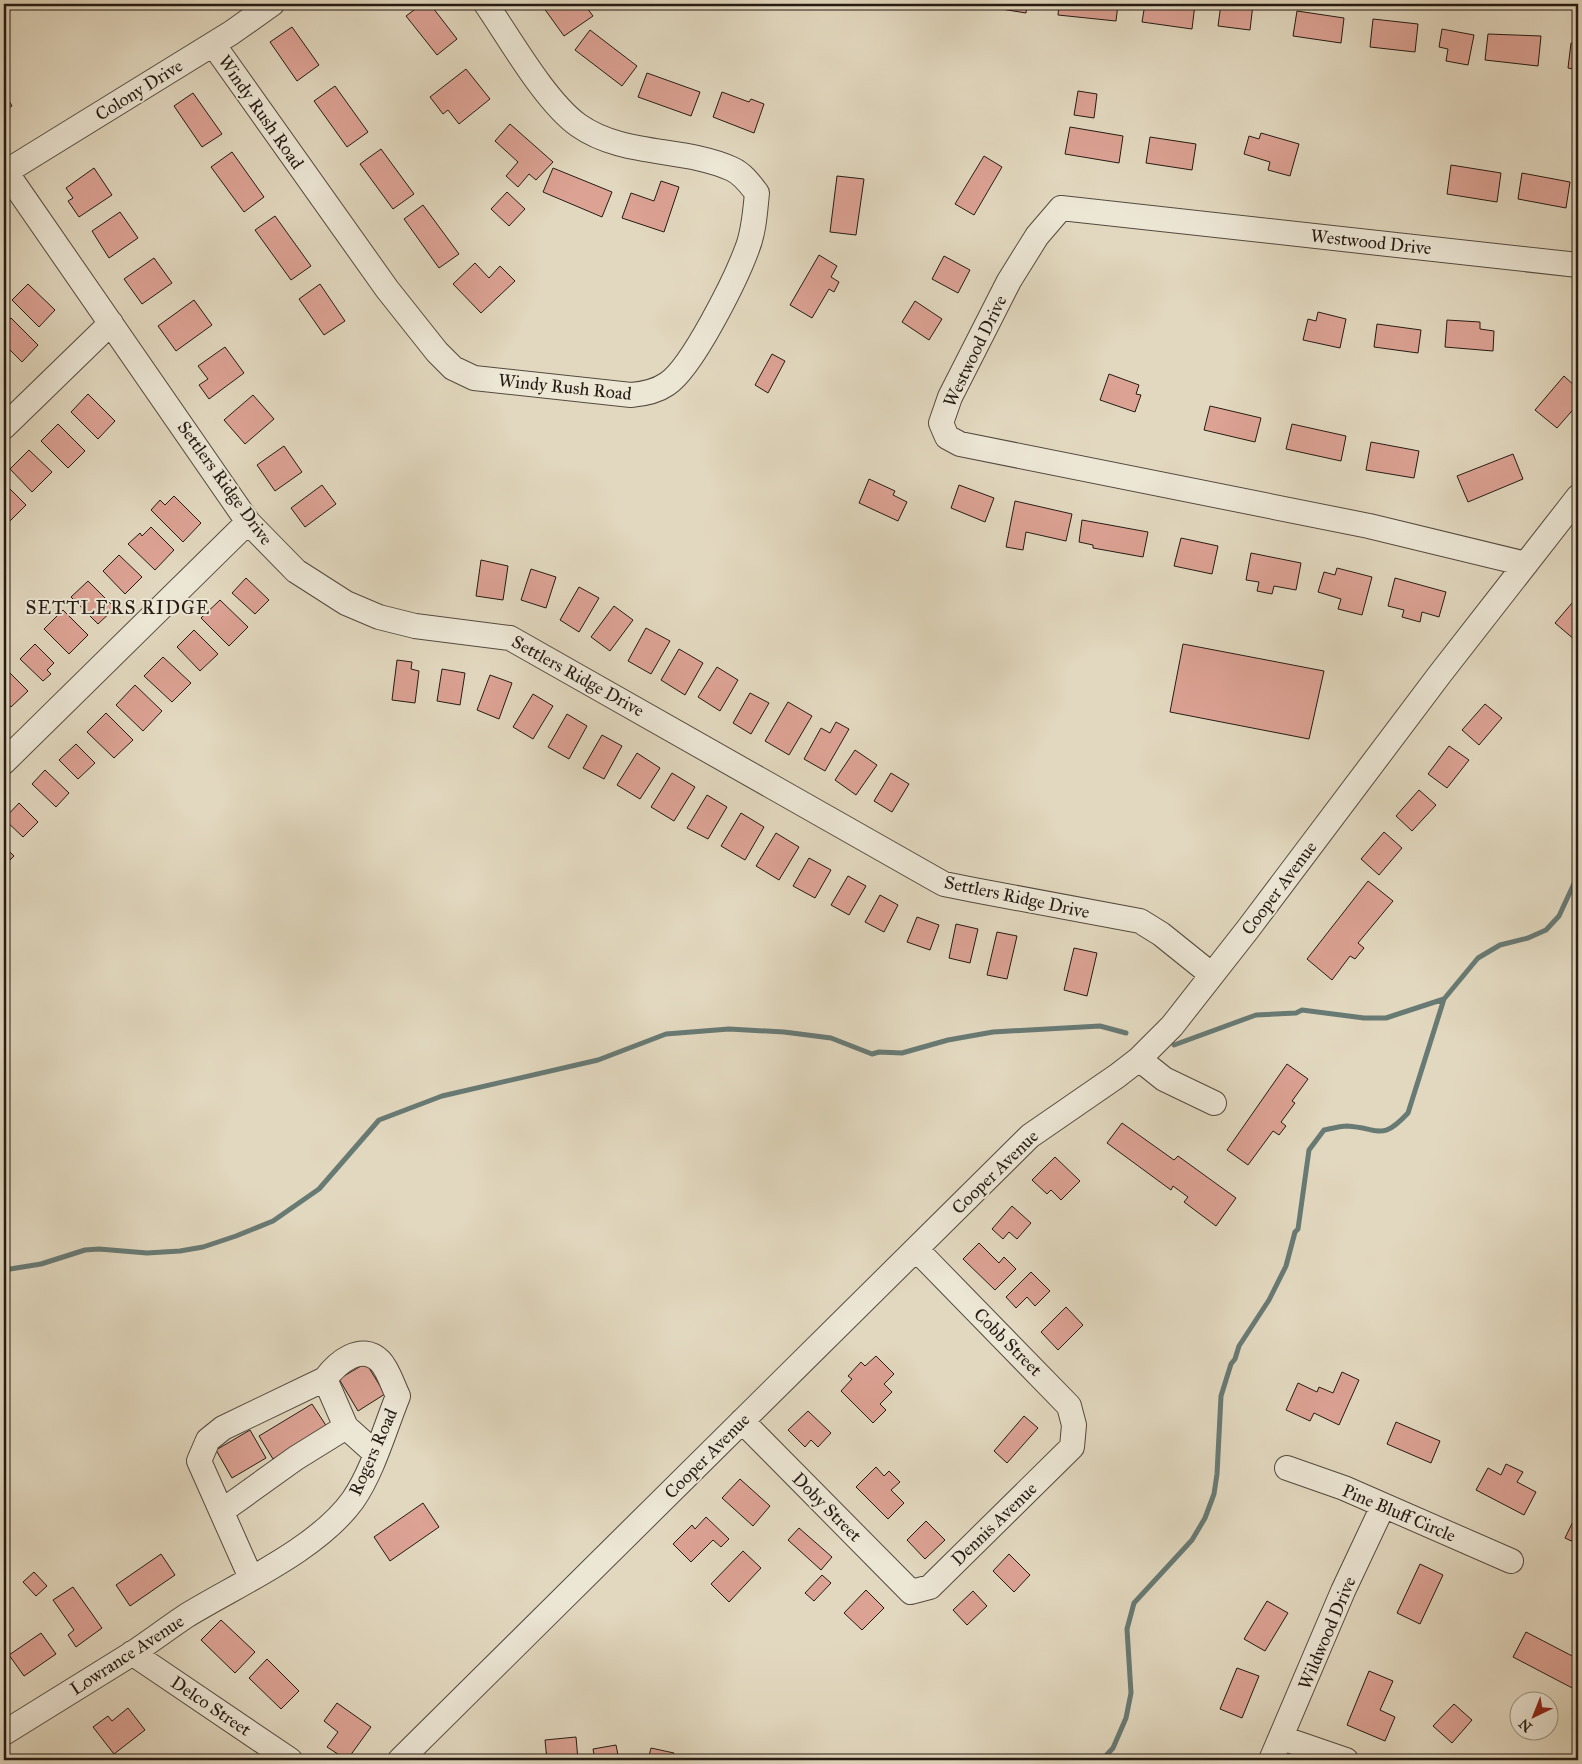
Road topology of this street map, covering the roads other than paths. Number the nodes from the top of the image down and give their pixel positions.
1 (272, 4) edge
2 (486, 4) edge
3 (213, 44) junction
4 (5, 173) edge
5 (1578, 265) edge
6 (110, 323) junction
7 (4, 427) edge
8 (1578, 497) edge
9 (248, 522) junction
10 (1526, 564) junction
11 (4, 762) edge
12 (1212, 975) junction
13 (1140, 1059) junction
14 (1214, 1103) dead end
15 (916, 1250) junction
16 (326, 1379) junction
17 (742, 1421) junction
18 (346, 1427) junction
19 (1072, 1447) joint
20 (375, 1453) junction
21 (1287, 1468) dead end
22 (1384, 1506) junction
23 (222, 1511) junction
24 (1510, 1561) dead end
25 (251, 1578) junction
26 (912, 1592) joint
27 (132, 1653) junction
28 (4, 1733) edge
29 (1282, 1738) junction
30 (290, 1760) edge
31 (400, 1760) edge
32 (1271, 1760) edge
33 (1346, 1760) edge

1 - 3 street, Colony Drive
2 - 3 street, Windy Rush Road
3 - 4 street, Colony Drive
4 - 6 street, Settlers Ridge Drive
5 - 10 street, Westwood Drive
6 - 7 street
6 - 9 street, Settlers Ridge Drive
8 - 10 street, Cooper Avenue
9 - 11 street
9 - 12 street, Settlers Ridge Drive
10 - 12 street, Cooper Avenue
12 - 13 street, Cooper Avenue
13 - 14 street
13 - 15 street, Cooper Avenue
15 - 17 street, Cooper Avenue
15 - 19 street, Cobb Street
16 - 18 street
16 - 20 street, Rogers Road
16 - 23 street
17 - 26 street, Doby Street
17 - 31 street, Cooper Avenue
18 - 20 street
18 - 23 street
19 - 26 street, Dennis Avenue
20 - 25 street, Rogers Road
21 - 22 street, Pine Bluff Circle
22 - 24 street, Pine Bluff Circle
22 - 29 street, Wildwood Drive
23 - 25 street
25 - 27 street, Lowrance Avenue
27 - 28 street, Lowrance Avenue
27 - 30 street, Delco Street
29 - 32 street, Wildwood Drive
29 - 33 street

